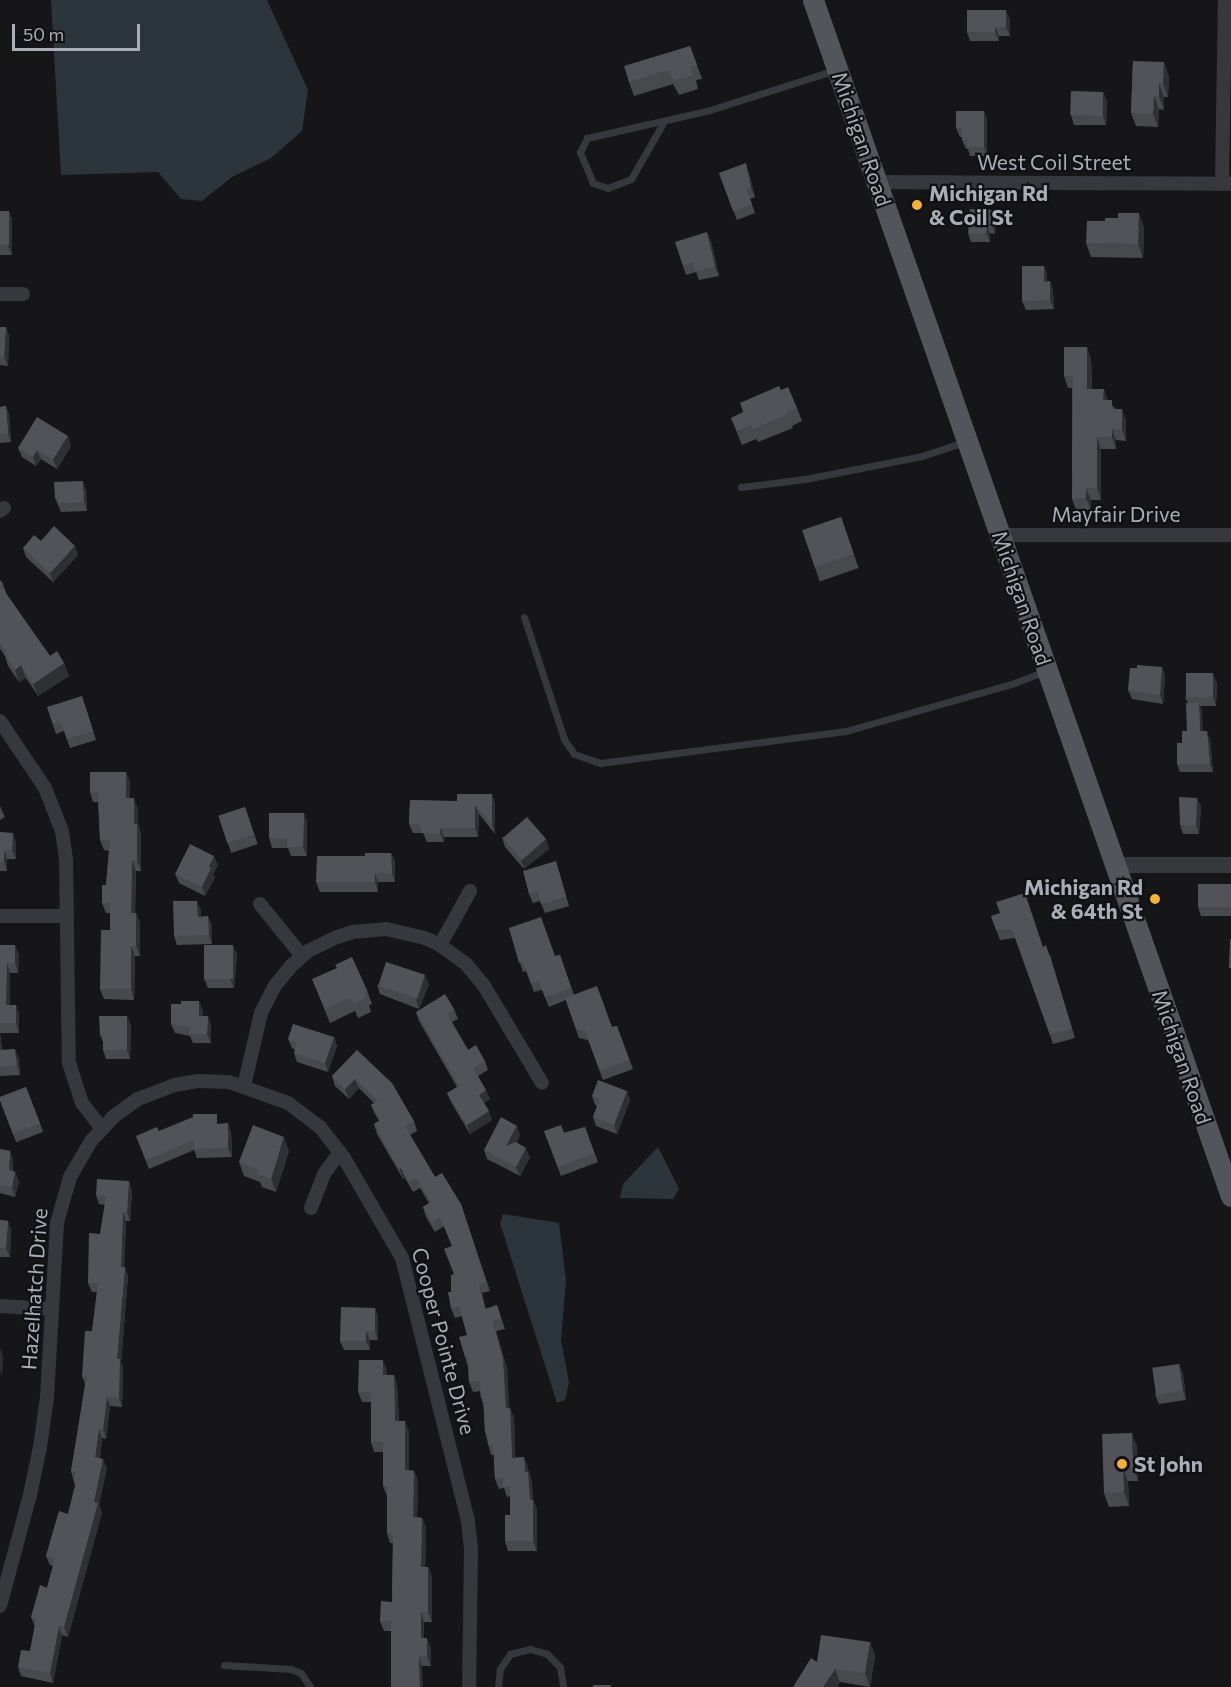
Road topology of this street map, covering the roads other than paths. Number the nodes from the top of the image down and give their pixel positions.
1 (813, 0) edge
2 (1225, 0) edge
3 (837, 69) junction
4 (663, 123) junction
5 (877, 182) junction
6 (1227, 184) edge
7 (0, 294) edge
8 (23, 294) dead end
9 (967, 441) junction
10 (741, 488) dead end
11 (1000, 535) junction
12 (1231, 535) edge
13 (524, 617) dead end
14 (1047, 670) junction
15 (0, 721) edge
16 (1115, 865) junction
17 (1231, 865) edge
18 (470, 891) dead end
19 (260, 904) dead end
20 (0, 916) edge
21 (67, 916) junction
22 (440, 945) junction
23 (302, 956) junction
24 (542, 1083) dead end
25 (244, 1086) junction
26 (102, 1129) junction
27 (340, 1152) junction
28 (1231, 1195) edge
29 (311, 1208) dead end
30 (0, 1305) edge
31 (52, 1309) junction
32 (1, 1599) edge
33 (224, 1665) dead end
34 (310, 1687) edge
35 (469, 1687) edge
36 (498, 1687) edge
37 (563, 1687) edge

1 - 3 main road, Michigan Road
2 - 6 street
3 - 4 lane
3 - 5 main road, Michigan Road
4 - 4 lane
5 - 6 street, West Coil Street
5 - 9 main road, Michigan Road
7 - 8 street
9 - 10 lane
9 - 11 main road, Michigan Road
11 - 12 street, Mayfair Drive
11 - 14 main road, Michigan Road
13 - 14 lane
14 - 16 main road, Michigan Road
15 - 21 street
16 - 17 street
16 - 28 main road, Michigan Road
18 - 22 street
19 - 23 street
20 - 21 street
21 - 26 street
22 - 23 street
22 - 24 street
23 - 25 street
25 - 26 street, Cooper Pointe Drive
25 - 27 street, Cooper Pointe Drive
26 - 31 street, Hazelhatch Drive
27 - 29 street
27 - 35 street, Cooper Pointe Drive
30 - 31 street
31 - 32 street, Hazelhatch Drive
33 - 34 lane
36 - 37 lane

